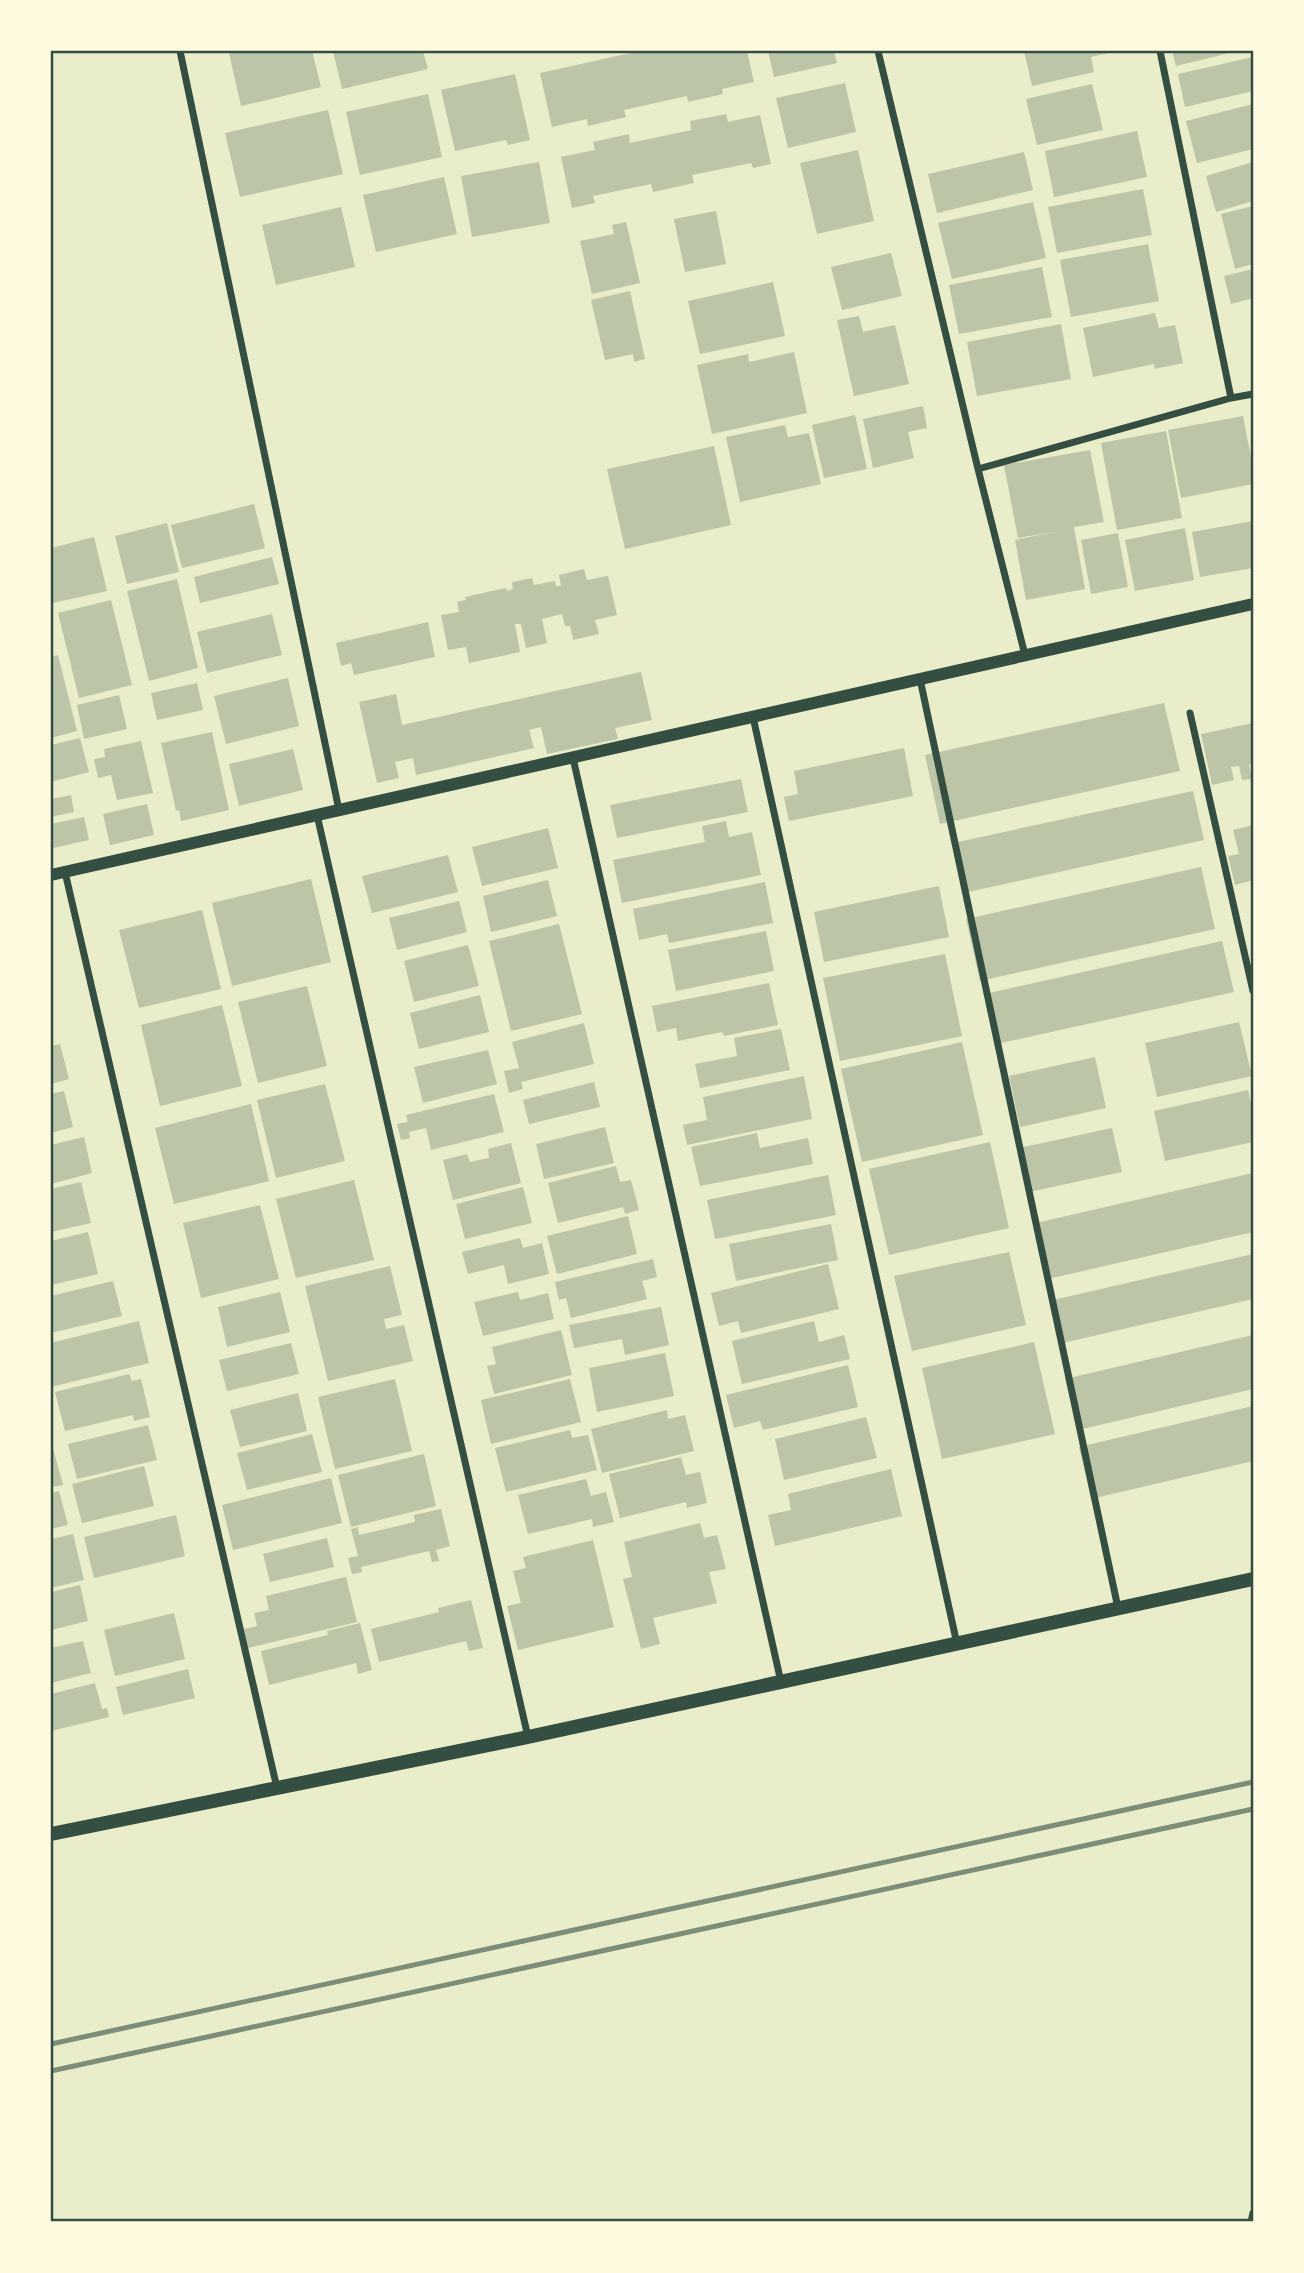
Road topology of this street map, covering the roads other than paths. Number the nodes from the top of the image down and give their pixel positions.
1 (180, 51) edge
2 (878, 51) edge
3 (1160, 51) edge
4 (1253, 394) edge
5 (1231, 398) junction
6 (978, 469) junction
7 (1253, 604) edge
8 (1026, 655) junction
9 (920, 679) junction
10 (1189, 713) dead end
11 (753, 717) junction
12 (573, 758) junction
13 (339, 811) junction
14 (317, 815) junction
15 (65, 872) junction
16 (51, 876) edge
17 (1253, 991) edge
18 (1253, 1578) edge
19 (1118, 1608) junction
20 (957, 1644) junction
21 (781, 1683) junction
22 (528, 1737) junction
23 (277, 1788) junction
24 (51, 1834) edge
25 (1253, 2213) edge
26 (1251, 2222) edge

1 - 13 street
2 - 6 street
3 - 5 street
4 - 5 street
5 - 6 street
6 - 8 street
7 - 8 street
8 - 9 street
9 - 11 street
9 - 19 street
10 - 17 street
11 - 12 street
11 - 20 street
12 - 13 street
12 - 21 street
13 - 14 street
14 - 15 street
14 - 22 street
15 - 16 street
15 - 23 street
18 - 19 main road
19 - 20 main road
20 - 21 main road
21 - 22 main road
22 - 23 main road
23 - 24 main road
25 - 26 street

